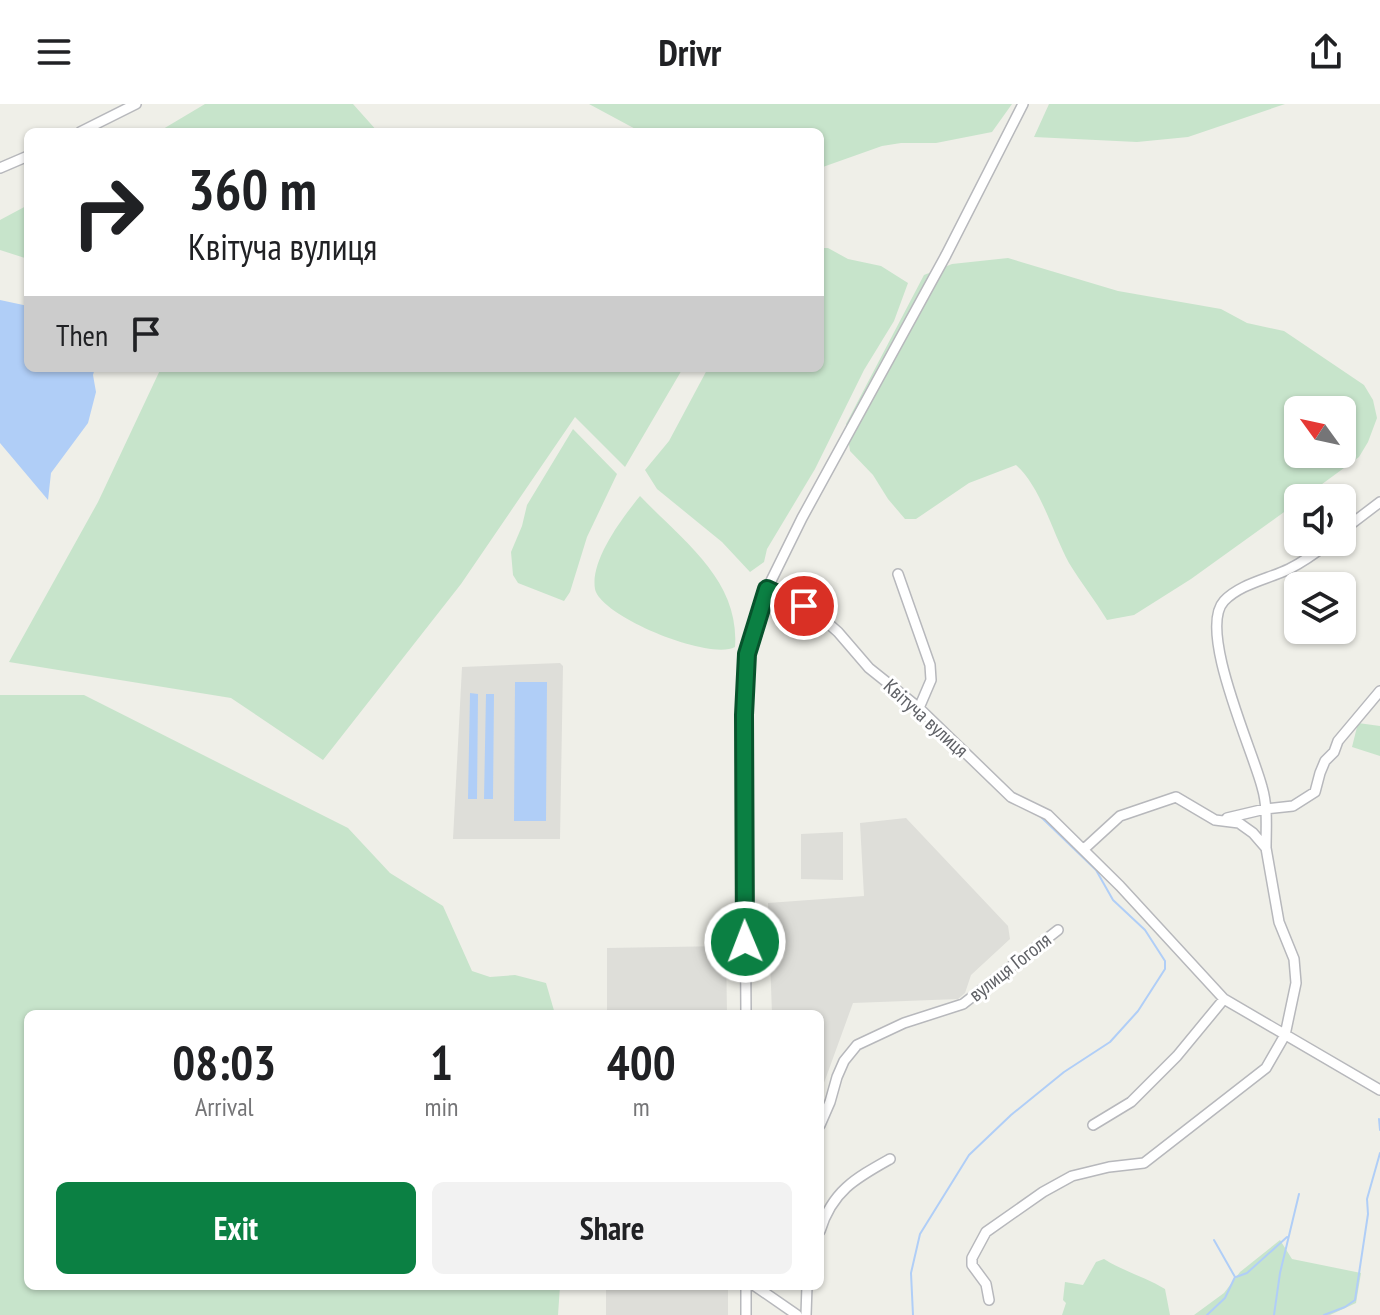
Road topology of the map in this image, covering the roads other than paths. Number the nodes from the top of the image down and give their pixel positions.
1 (136, 104) edge
2 (1023, 104) edge
3 (88, 128) edge
4 (24, 158) edge
5 (0, 168) edge
6 (1380, 502) edge
7 (1356, 520) edge
8 (1309, 556) edge
9 (898, 574) dead end
10 (767, 589) junction
11 (1380, 691) edge
12 (919, 708) junction
13 (1265, 809) junction
14 (1220, 820) junction
15 (1266, 848) junction
16 (1084, 849) junction
17 (1058, 930) dead end
18 (1224, 999) junction
19 (746, 1010) edge
20 (1285, 1035) junction
21 (1380, 1090) edge
22 (824, 1116) edge
23 (1093, 1125) dead end
24 (890, 1159) dead end
25 (824, 1216) edge
26 (753, 1290) edge
27 (760, 1290) edge
28 (807, 1290) edge
29 (989, 1300) dead end
30 (746, 1315) edge
31 (797, 1315) edge
32 (806, 1315) edge

1 - 3 street
2 - 10 street
4 - 5 street
6 - 7 street
8 - 13 street
9 - 12 street
10 - 12 street, Квітуча вулиця
10 - 19 street
11 - 13 street
12 - 16 street, Квітуча вулиця
13 - 14 street
13 - 15 street
14 - 15 street
14 - 16 street
15 - 20 street
16 - 18 street, Квітуча вулиця
17 - 22 street, вулиця Гоголя
18 - 20 street, Квітуча вулиця
18 - 23 street
20 - 21 street, Квітуча вулиця
20 - 29 street
24 - 25 street
26 - 30 street
27 - 31 street
28 - 32 street

